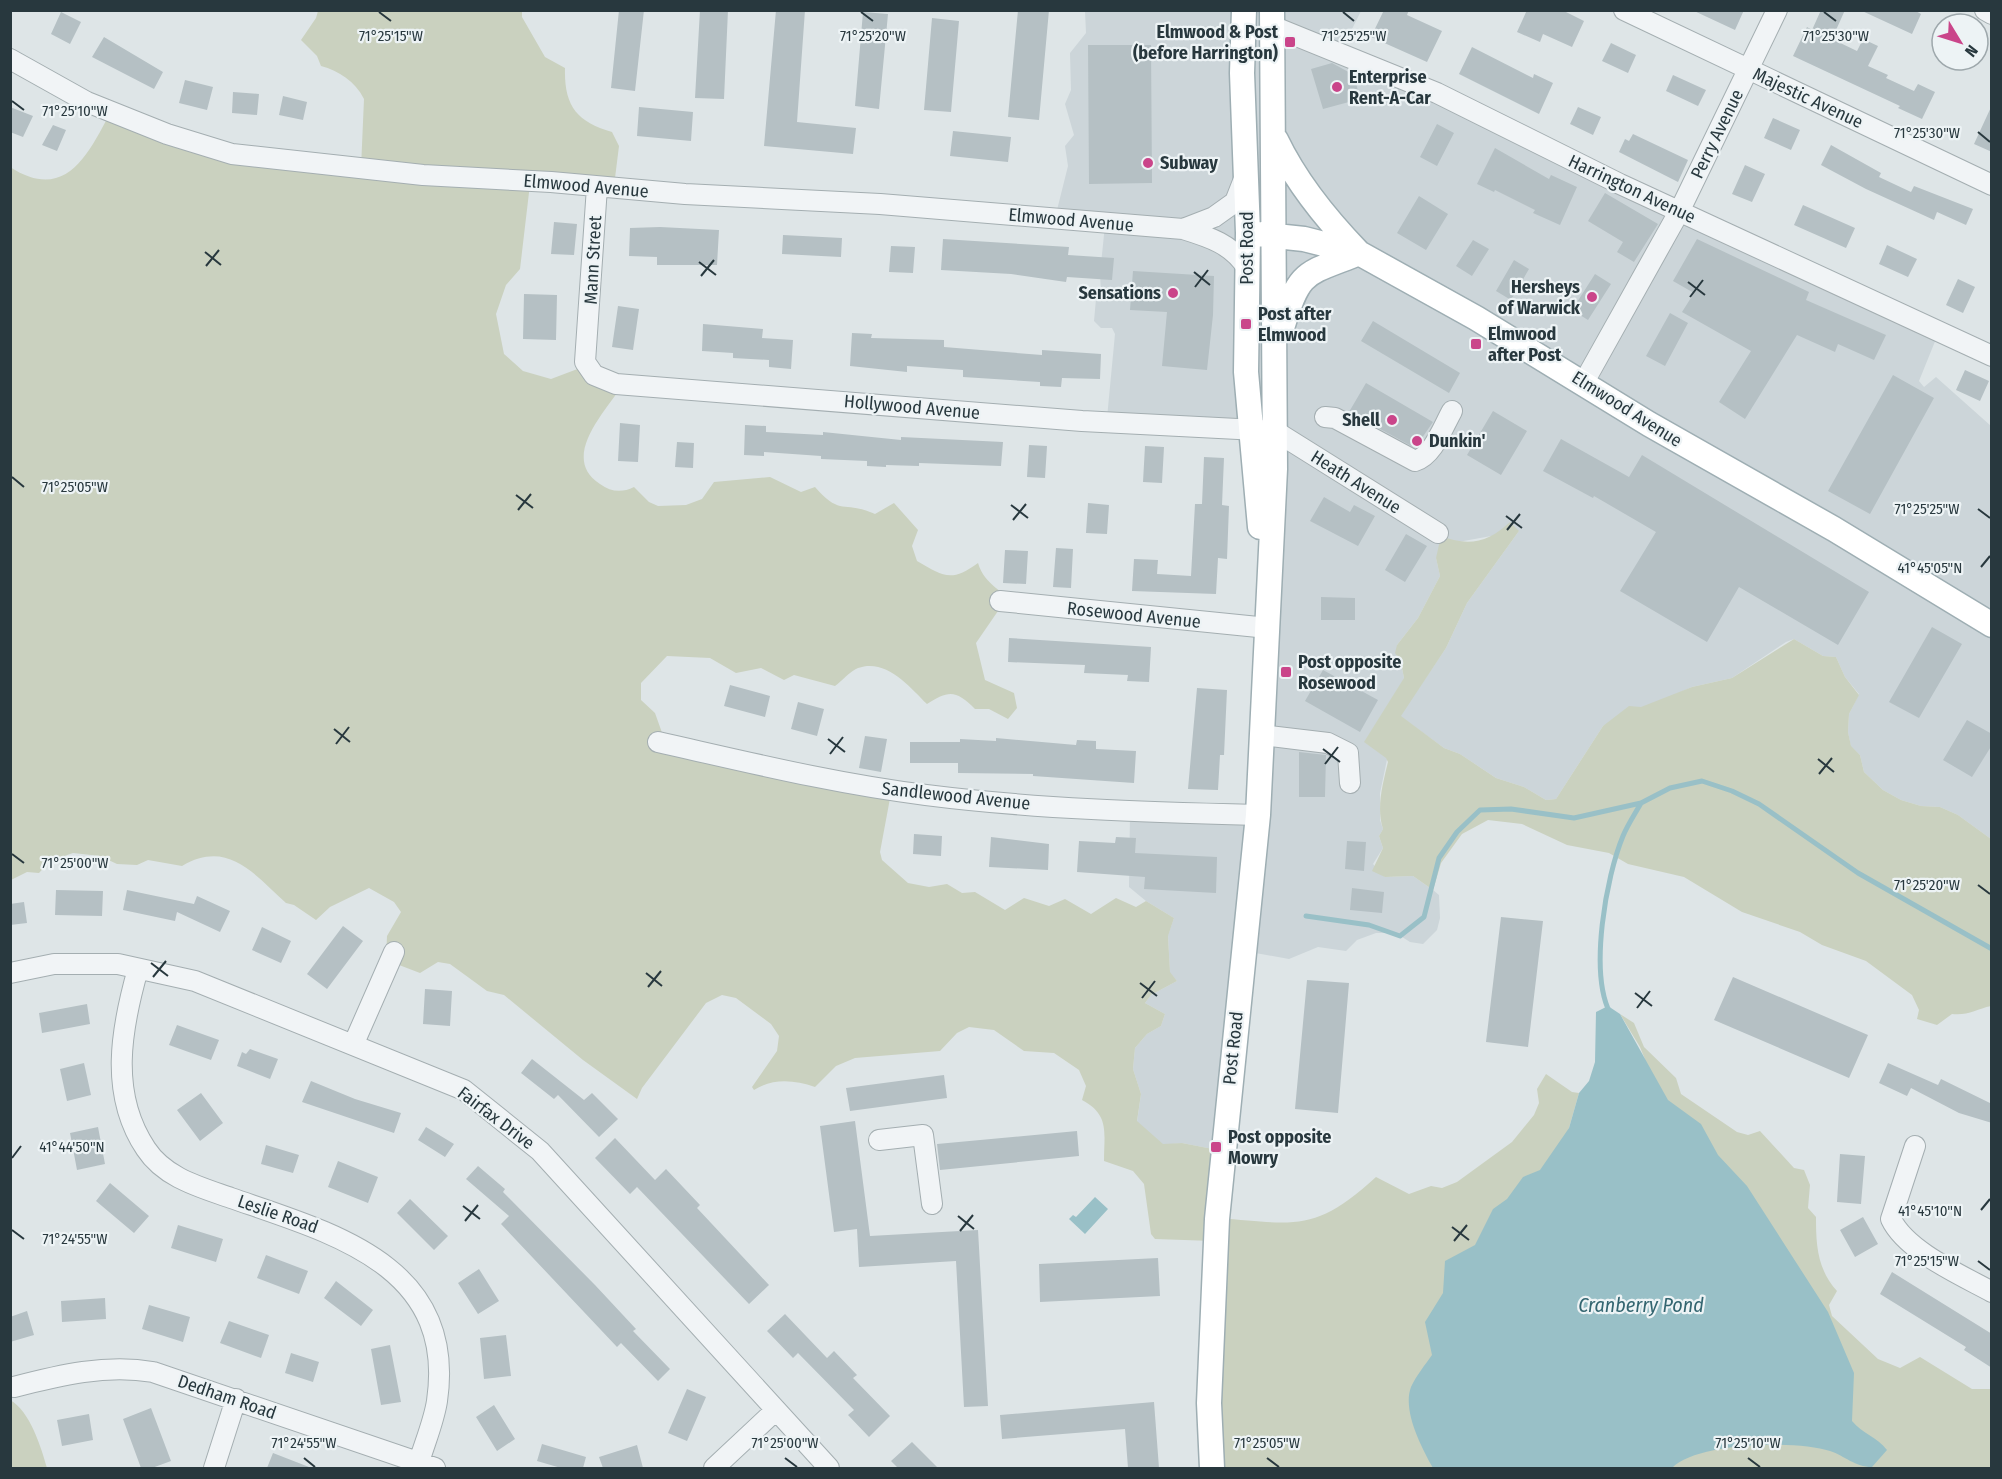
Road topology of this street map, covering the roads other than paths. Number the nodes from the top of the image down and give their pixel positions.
1 (1244, 10) edge
2 (1624, 10) edge
3 (1777, 10) edge
4 (1984, 10) edge
5 (1992, 14) edge
6 (1272, 18) edge
7 (10, 59) edge
8 (1749, 70) junction
9 (1273, 135) junction
10 (1246, 176) junction
11 (1992, 184) edge
12 (597, 187) junction
13 (1679, 212) junction
14 (1183, 229) junction
15 (1248, 233) junction
16 (1274, 235) junction
17 (1359, 254) junction
18 (1247, 268) junction
19 (589, 334) joint
20 (1274, 356) junction
21 (1992, 356) edge
22 (1584, 382) junction
23 (1452, 411) dead end
24 (1325, 417) dead end
25 (1263, 431) junction
26 (1438, 533) dead end
27 (1000, 602) dead end
28 (1992, 625) edge
29 (1268, 628) junction
30 (1262, 735) junction
31 (658, 742) dead end
32 (1350, 783) dead end
33 (1258, 815) junction
34 (394, 952) dead end
35 (138, 969) junction
36 (10, 973) edge
37 (354, 1043) junction
38 (879, 1140) dead end
39 (1915, 1146) dead end
40 (932, 1204) dead end
41 (1992, 1292) edge
42 (14, 1388) dead end
43 (236, 1399) junction
44 (776, 1410) junction
45 (427, 1465) edge
46 (214, 1468) edge
47 (714, 1468) edge
48 (829, 1468) edge
49 (1212, 1468) edge

1 - 10 main road, Post Road
2 - 8 street, Majestic Avenue
3 - 8 street, Perry Avenue
4 - 5 street
6 - 9 main road, Post Road
6 - 13 street, Harrington Avenue
7 - 12 street, Elmwood Avenue
8 - 11 street, Majestic Avenue
8 - 13 street, Perry Avenue
9 - 16 main road, Post Road
9 - 17 main road
10 - 14 street, Elmwood Avenue
10 - 15 main road, Post Road
12 - 14 street, Elmwood Avenue
12 - 19 street, Mann Street
13 - 21 street, Harrington Avenue
13 - 22 street, Perry Avenue
14 - 18 street, Elmwood Avenue
15 - 16 main road, Elmwood Avenue
15 - 18 main road, Post Road
16 - 17 main road, Elmwood Avenue
16 - 20 main road, Post Road
17 - 20 main road
17 - 22 main road, Elmwood Avenue
18 - 25 main road, Post Road
19 - 25 street, Hollywood Avenue
20 - 25 main road, Post Road
22 - 28 main road, Elmwood Avenue
23 - 24 street
25 - 26 street, Heath Avenue
25 - 29 main road, Post Road
27 - 29 street, Rosewood Avenue
29 - 30 main road, Post Road
30 - 32 street
30 - 33 main road, Post Road
31 - 33 street, Sandlewood Avenue
33 - 49 main road, Post Road
34 - 37 street
35 - 36 street, Fairfax Drive
35 - 37 street, Fairfax Drive
35 - 45 street, Leslie Road
37 - 44 street, Fairfax Drive
38 - 40 street
39 - 41 street
42 - 43 street, Dedham Road
43 - 45 street, Dedham Road
43 - 46 street
44 - 47 street
44 - 48 street, Fairfax Drive

